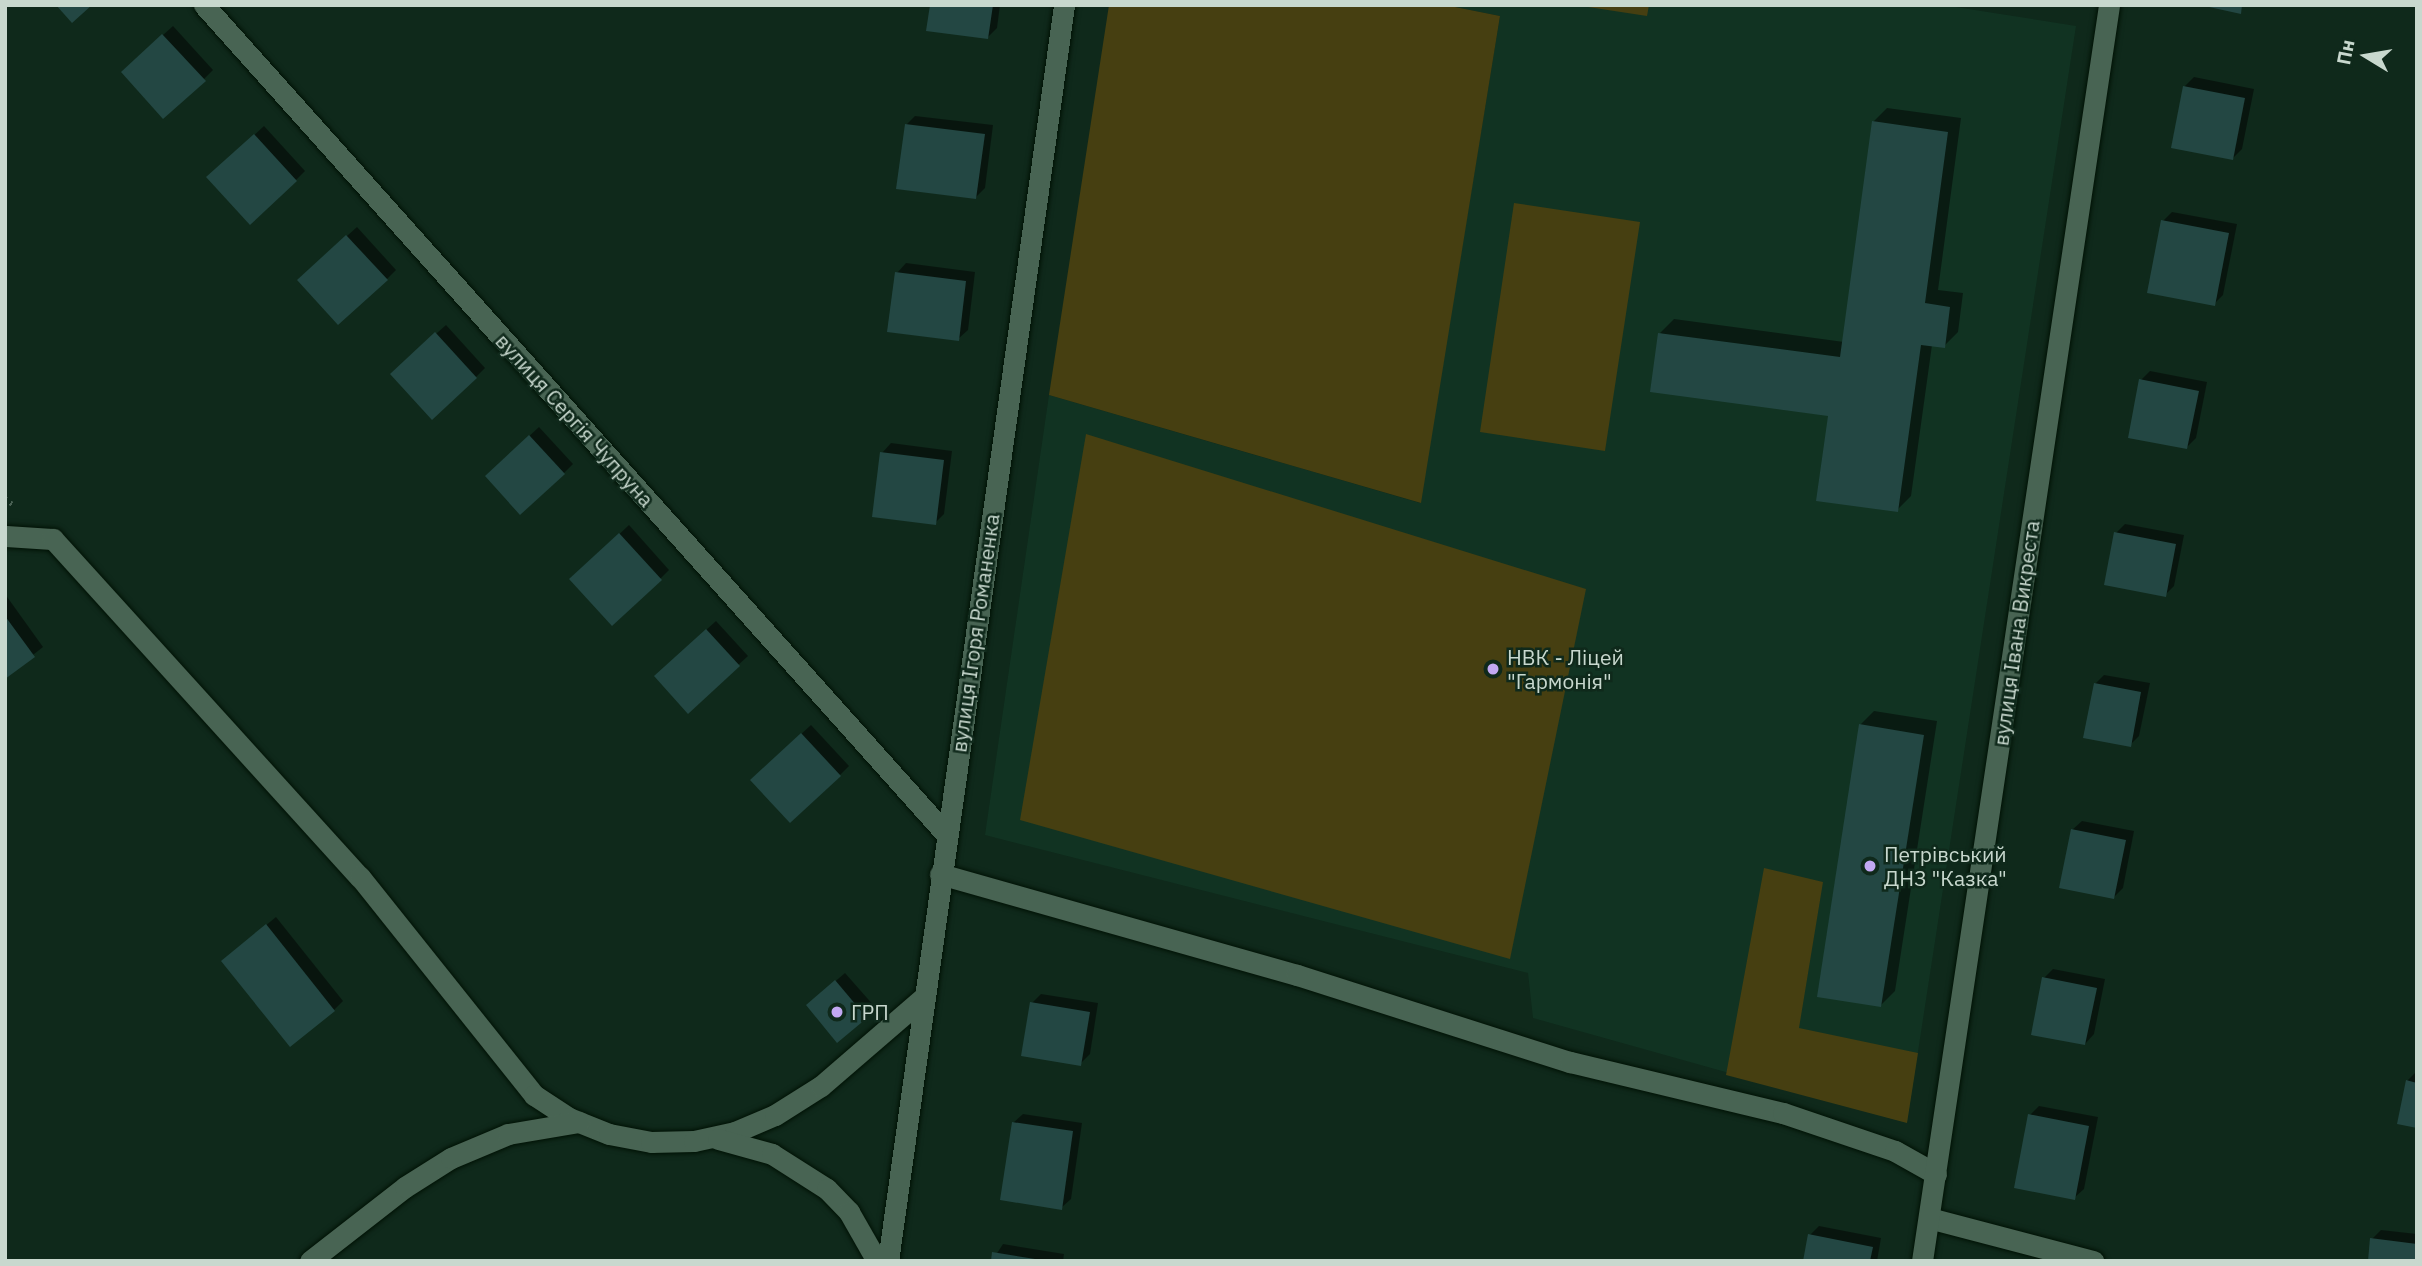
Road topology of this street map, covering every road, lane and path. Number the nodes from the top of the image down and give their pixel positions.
1 (204, 5) edge
2 (1064, 5) edge
3 (2109, 5) edge
4 (5, 536) edge
5 (946, 834) junction
6 (940, 874) junction
7 (923, 997) junction
8 (579, 1122) junction
9 (709, 1138) junction
10 (1936, 1174) junction
11 (1929, 1218) junction
12 (310, 1261) edge
13 (877, 1261) edge
14 (888, 1261) edge
15 (1922, 1261) edge
16 (2093, 1261) edge

1 - 5 street, вулиця Сергія Чупруна
2 - 5 street, вулиця Ігоря Романенка
3 - 10 street, вулиця Івана Викреста
4 - 8 street
5 - 6 street, вулиця Ігоря Романенка
6 - 7 street, вулиця Ігоря Романенка
6 - 10 street
7 - 9 street
7 - 14 street, вулиця Ігоря Романенка
8 - 9 street
8 - 12 street
9 - 13 street
10 - 11 street, вулиця Івана Викреста
11 - 15 street, вулиця Івана Викреста
11 - 16 street

